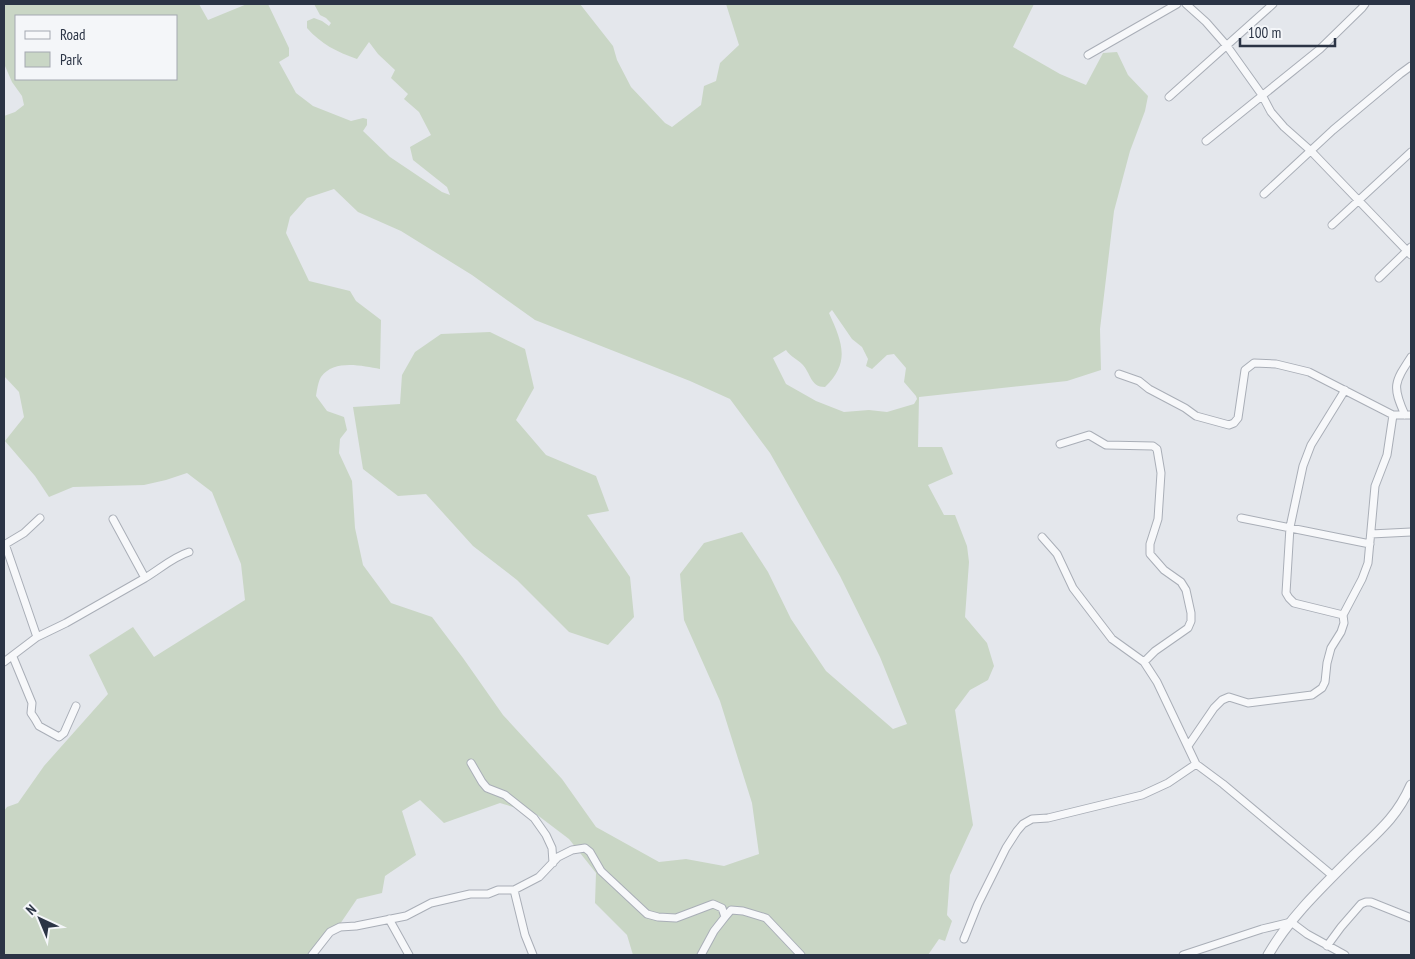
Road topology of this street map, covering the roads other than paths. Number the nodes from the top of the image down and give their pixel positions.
1 (1178, 4) edge
2 (1186, 4) edge
3 (1273, 4) edge
4 (1365, 4) edge
5 (1227, 46) junction
6 (1088, 55) dead end
7 (1411, 66) edge
8 (1262, 95) junction
9 (1169, 97) dead end
10 (1206, 141) dead end
11 (1311, 151) junction
12 (1411, 152) edge
13 (1264, 194) dead end
14 (1358, 200) junction
15 (1332, 225) dead end
16 (1410, 251) edge
17 (1379, 278) dead end
18 (1411, 357) edge
19 (1119, 374) dead end
20 (1344, 390) junction
21 (1393, 415) junction
22 (1408, 415) edge
23 (1060, 444) dead end
24 (40, 518) dead end
25 (1241, 518) dead end
26 (113, 519) dead end
27 (1290, 527) junction
28 (1411, 532) edge
29 (1371, 534) junction
30 (1042, 537) dead end
31 (1370, 544) junction
32 (4, 545) edge
33 (189, 552) dead end
34 (145, 578) junction
35 (1343, 615) junction
36 (37, 637) junction
37 (12, 657) junction
38 (4, 662) edge
39 (1144, 662) junction
40 (76, 706) dead end
41 (1188, 746) junction
42 (471, 763) dead end
43 (1196, 764) junction
44 (1411, 784) edge
45 (552, 863) junction
46 (1334, 876) junction
47 (514, 890) junction
48 (725, 917) junction
49 (1411, 918) edge
50 (389, 919) junction
51 (1291, 922) junction
52 (964, 940) dead end
53 (1327, 946) junction
54 (312, 955) edge
55 (409, 955) edge
56 (533, 955) edge
57 (701, 955) edge
58 (800, 955) edge
59 (1183, 955) edge
60 (1268, 955) edge
61 (1345, 955) edge

1 - 6 street
2 - 5 street
3 - 5 street
4 - 8 street
5 - 8 street
5 - 9 street
7 - 11 street
8 - 10 street
8 - 11 street
11 - 13 street
11 - 14 street
12 - 14 street
14 - 15 street
14 - 16 street
16 - 17 street
18 - 22 street
19 - 20 street
20 - 21 street
20 - 27 street
21 - 22 street
21 - 29 street
23 - 39 street
24 - 32 street
25 - 27 street
26 - 34 street
27 - 31 street
27 - 35 street
28 - 29 street
29 - 31 street
30 - 39 street
31 - 35 street
32 - 36 street
33 - 34 street
34 - 36 street
35 - 41 street
36 - 37 street
37 - 38 street
37 - 40 street
39 - 41 street
41 - 43 street
42 - 45 street
43 - 46 street
43 - 52 street
44 - 46 street
45 - 47 street
45 - 48 street
46 - 51 street
47 - 50 street
47 - 56 street
48 - 57 street
48 - 58 street
49 - 53 street
50 - 54 street
50 - 55 street
51 - 53 street
51 - 59 street
51 - 60 street
53 - 61 street

